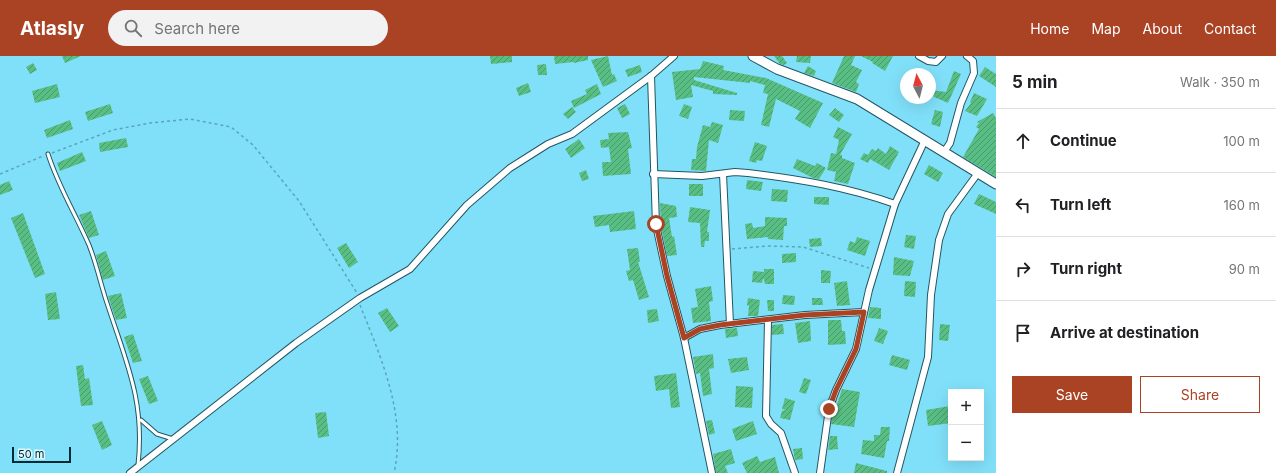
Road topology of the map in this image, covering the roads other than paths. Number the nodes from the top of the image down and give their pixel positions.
1 (674, 56) edge
2 (752, 56) edge
3 (919, 56) edge
4 (942, 56) edge
5 (967, 56) edge
6 (651, 76) junction
7 (925, 140) junction
8 (944, 152) junction
9 (48, 154) road end
10 (978, 173) junction
11 (653, 174) junction
12 (723, 174) junction
13 (996, 184) edge
14 (895, 204) junction
15 (864, 312) junction
16 (768, 320) junction
17 (730, 324) junction
18 (684, 338) junction
19 (140, 420) junction
20 (175, 439) junction
21 (138, 467) junction
22 (130, 473) edge
23 (712, 473) edge
24 (795, 473) edge
25 (820, 473) edge
26 (897, 473) edge

1 - 6 street
2 - 7 street
3 - 4 street
5 - 8 street
6 - 11 street
6 - 20 street
7 - 8 street
7 - 14 street
8 - 10 street
9 - 19 lane
10 - 13 street
10 - 26 street
11 - 12 street
11 - 18 street
12 - 14 street
12 - 17 street
14 - 15 street
15 - 16 street
15 - 25 street
16 - 17 street
16 - 24 street
17 - 18 street
18 - 23 street
19 - 20 lane
19 - 21 lane
20 - 21 street
21 - 22 street

